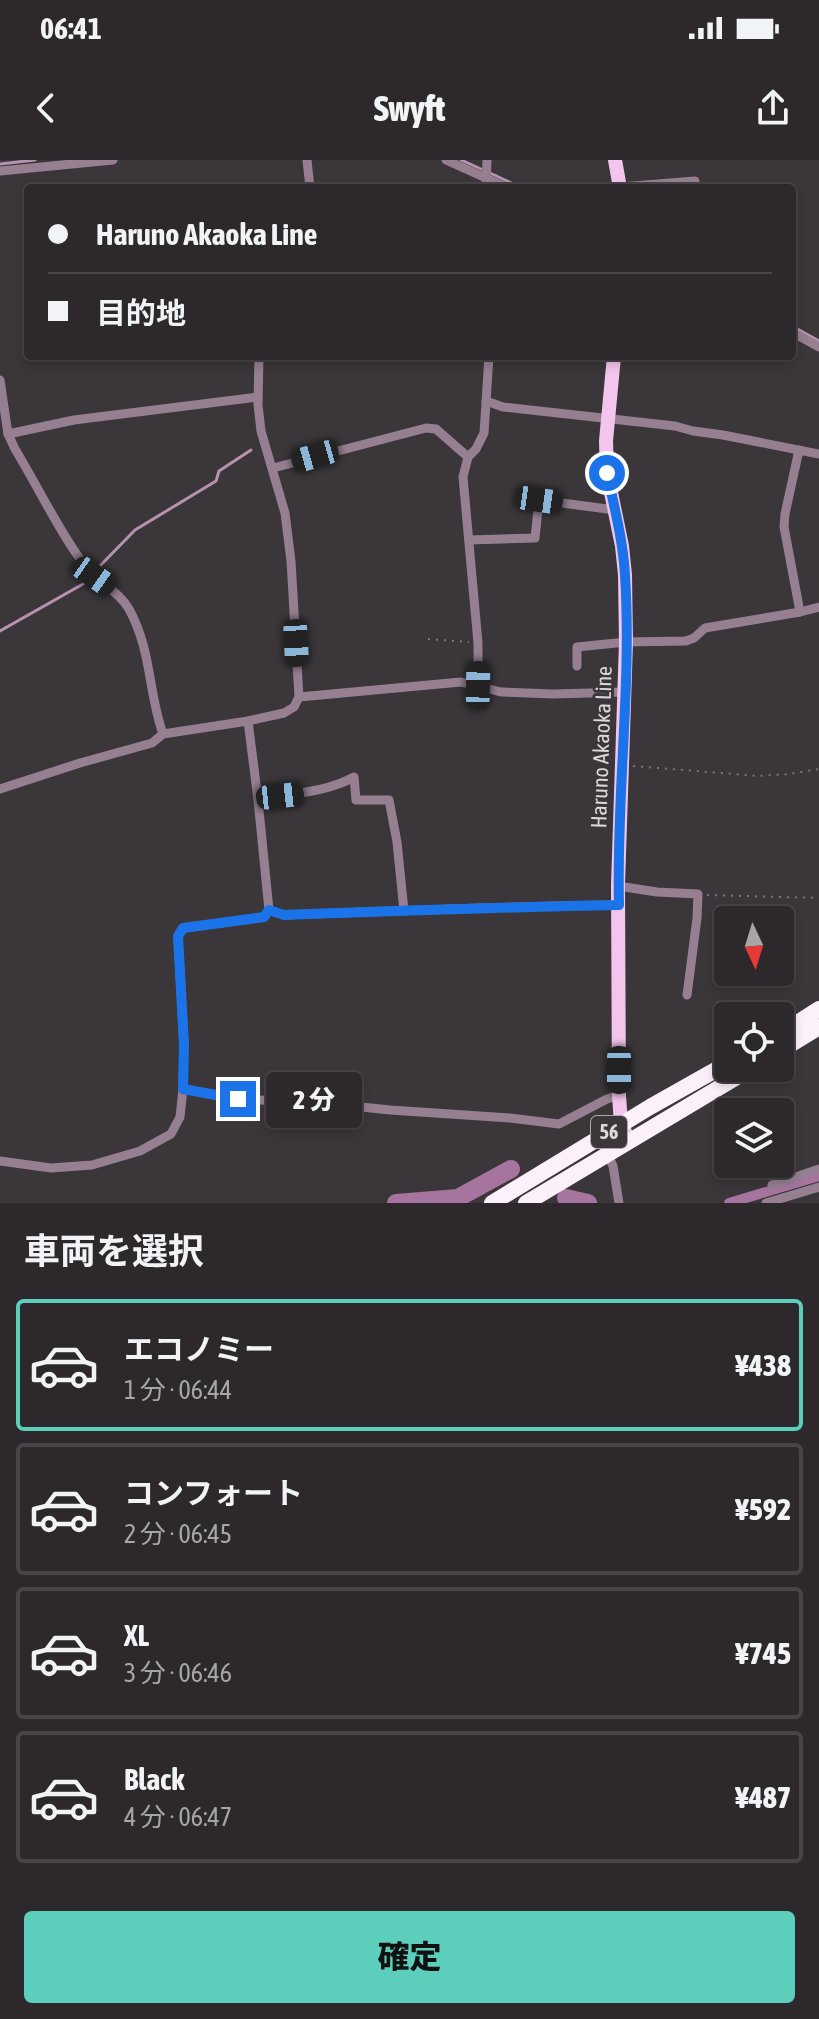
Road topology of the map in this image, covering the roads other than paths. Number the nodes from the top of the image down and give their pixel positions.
1 (101, 160) edge
2 (113, 160) edge
3 (307, 160) edge
4 (446, 160) edge
5 (487, 160) edge
6 (615, 160) edge
7 (0, 171) edge
8 (695, 181) dead end
9 (486, 183) edge
10 (310, 184) edge
11 (619, 184) edge
12 (663, 184) edge
13 (796, 334) edge
14 (819, 347) edge
15 (259, 360) edge
16 (489, 360) edge
17 (614, 360) edge
18 (0, 380) edge
19 (258, 397) junction
20 (486, 401) junction
21 (608, 418) junction
22 (8, 434) junction
23 (799, 450) junction
24 (819, 454) edge
25 (468, 457) junction
26 (273, 468) junction
27 (615, 510) junction
28 (469, 540) junction
29 (819, 607) edge
30 (800, 612) junction
31 (626, 642) junction
32 (577, 666) dead end
33 (478, 685) junction
34 (625, 692) junction
35 (299, 697) junction
36 (248, 721) junction
37 (163, 734) junction
38 (0, 789) edge
39 (258, 800) junction
40 (618, 886) junction
41 (619, 905) junction
42 (269, 910) junction
43 (404, 911) junction
44 (687, 995) dead end
45 (819, 1009) edge
46 (794, 1025) edge
47 (819, 1027) edge
48 (794, 1042) edge
49 (714, 1071) edge
50 (728, 1082) edge
51 (183, 1089) junction
52 (619, 1095) junction
53 (621, 1124) junction
54 (600, 1138) junction
55 (629, 1140) junction
56 (608, 1153) junction
57 (0, 1161) edge
58 (819, 1169) edge
59 (772, 1185) dead end
60 (819, 1187) edge
61 (492, 1203) edge
62 (526, 1203) edge
63 (619, 1203) edge
64 (766, 1203) edge

1 - 2 street
1 - 7 street
3 - 10 street
4 - 9 street
5 - 9 street
6 - 11 main road
8 - 12 street
13 - 14 street
15 - 19 street
16 - 20 street
17 - 21 main road, Haruno Akaoka Line
18 - 22 street
19 - 22 street
19 - 26 street
20 - 21 street
20 - 25 street
21 - 23 street
21 - 27 main road, Haruno Akaoka Line
22 - 37 street
23 - 24 street
23 - 30 street
25 - 26 street
25 - 28 street
26 - 35 street
27 - 28 street
27 - 31 main road, Haruno Akaoka Line
28 - 33 street
29 - 30 street
30 - 31 street
31 - 32 street
31 - 34 main road, Haruno Akaoka Line
33 - 34 street
33 - 35 street
34 - 40 main road, Haruno Akaoka Line
35 - 36 street
36 - 37 street
36 - 39 street
37 - 38 street
39 - 42 street
39 - 43 street
40 - 41 main road, Haruno Akaoka Line
40 - 44 street
41 - 43 street
41 - 52 main road, Haruno Akaoka Line
42 - 43 street
42 - 51 street
45 - 46 highway
47 - 48 highway
49 - 53 highway, 56
50 - 55 highway, 56
51 - 52 street
51 - 57 street
52 - 53 main road, Haruno Akaoka Line
53 - 54 highway, 56
53 - 55 main road, Haruno Akaoka Line
54 - 56 street
54 - 61 highway, 56
55 - 56 highway, 56
56 - 62 highway, 56
56 - 63 street
58 - 59 street
60 - 64 street

